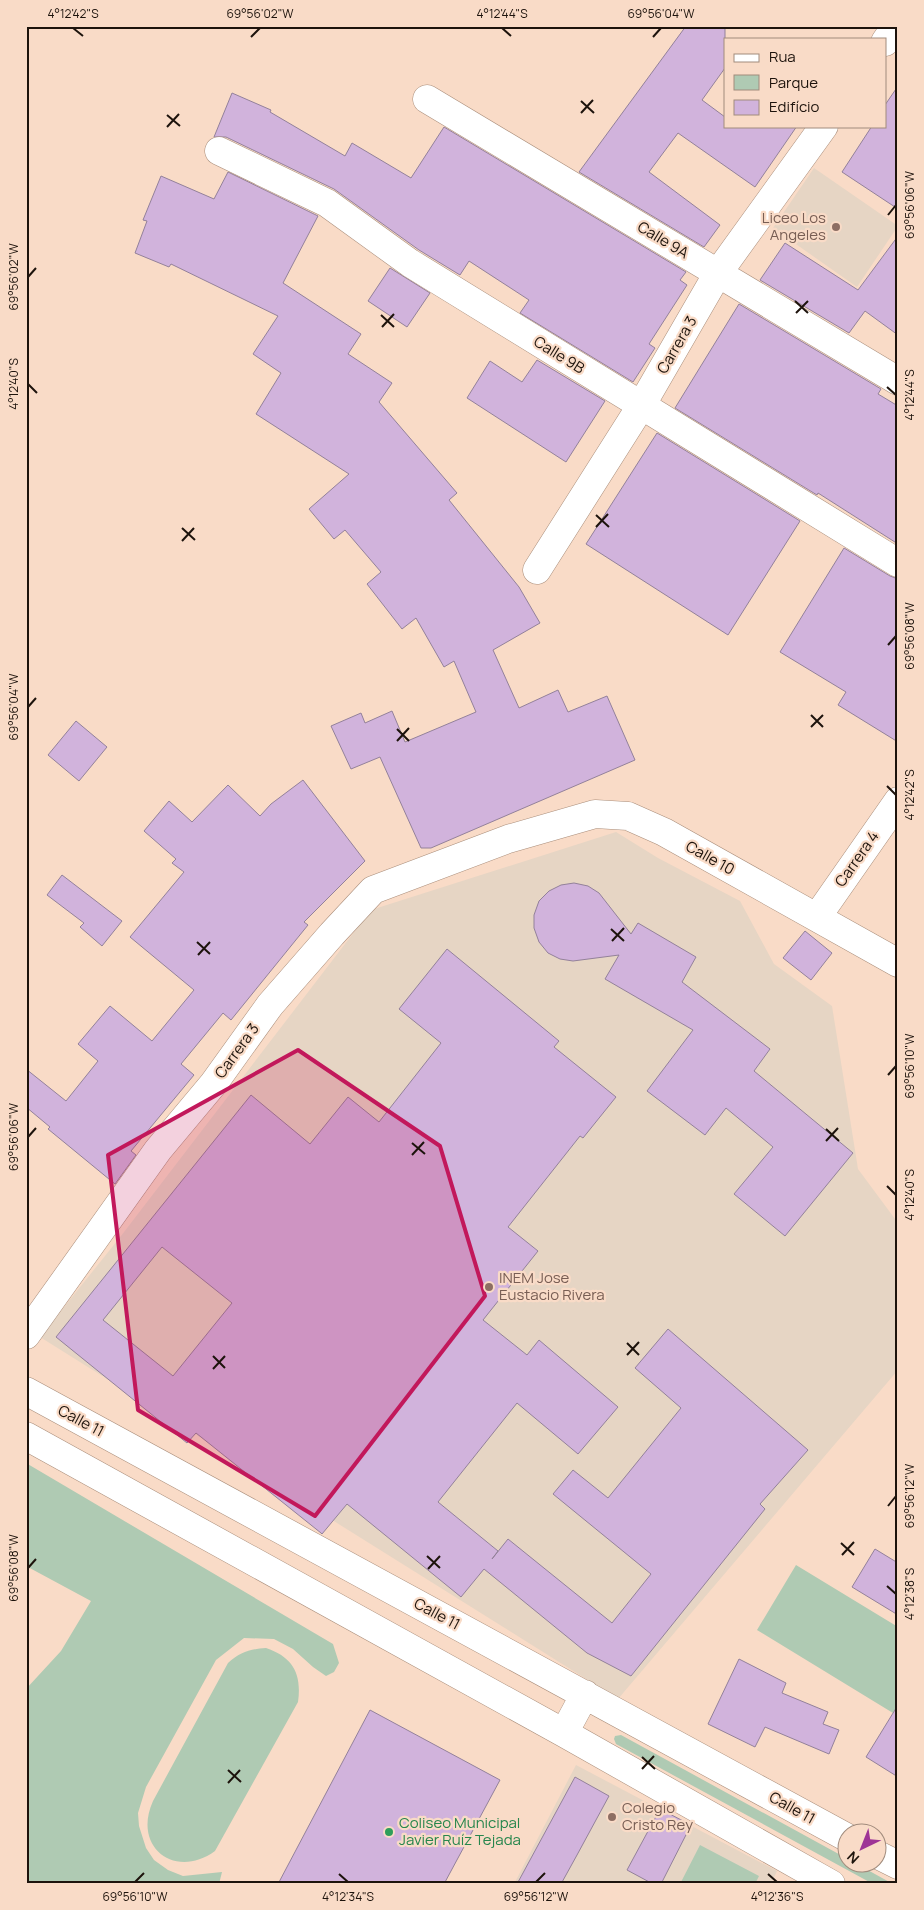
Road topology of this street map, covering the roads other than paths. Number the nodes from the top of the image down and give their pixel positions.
1 (896, 26) edge
2 (886, 41) edge
3 (427, 99) dead end
4 (823, 128) edge
5 (219, 151) dead end
6 (718, 273) junction
7 (898, 382) edge
8 (641, 406) junction
9 (898, 563) edge
10 (537, 570) dead end
11 (898, 801) edge
12 (508, 839) joint
13 (817, 917) junction
14 (898, 963) edge
15 (26, 1335) edge
16 (26, 1391) edge
17 (26, 1436) edge
18 (585, 1694) junction
19 (564, 1733) junction
20 (836, 1832) edge
21 (886, 1859) edge
22 (898, 1865) edge
23 (831, 1884) edge

1 - 2 street
3 - 6 street, Calle 9A
4 - 6 street, Carrera 3
5 - 8 street, Calle 9B
6 - 7 street, Calle 9A
6 - 8 street, Carrera 3
8 - 9 street, Calle 9B
8 - 10 street, Carrera 3
11 - 13 street, Carrera 4
12 - 13 street, Calle 10
12 - 15 street, Carrera 3
13 - 14 street, Calle 10
16 - 18 street, Calle 11
17 - 19 street
18 - 19 street
18 - 20 street, Calle 11
19 - 23 street
21 - 22 street

